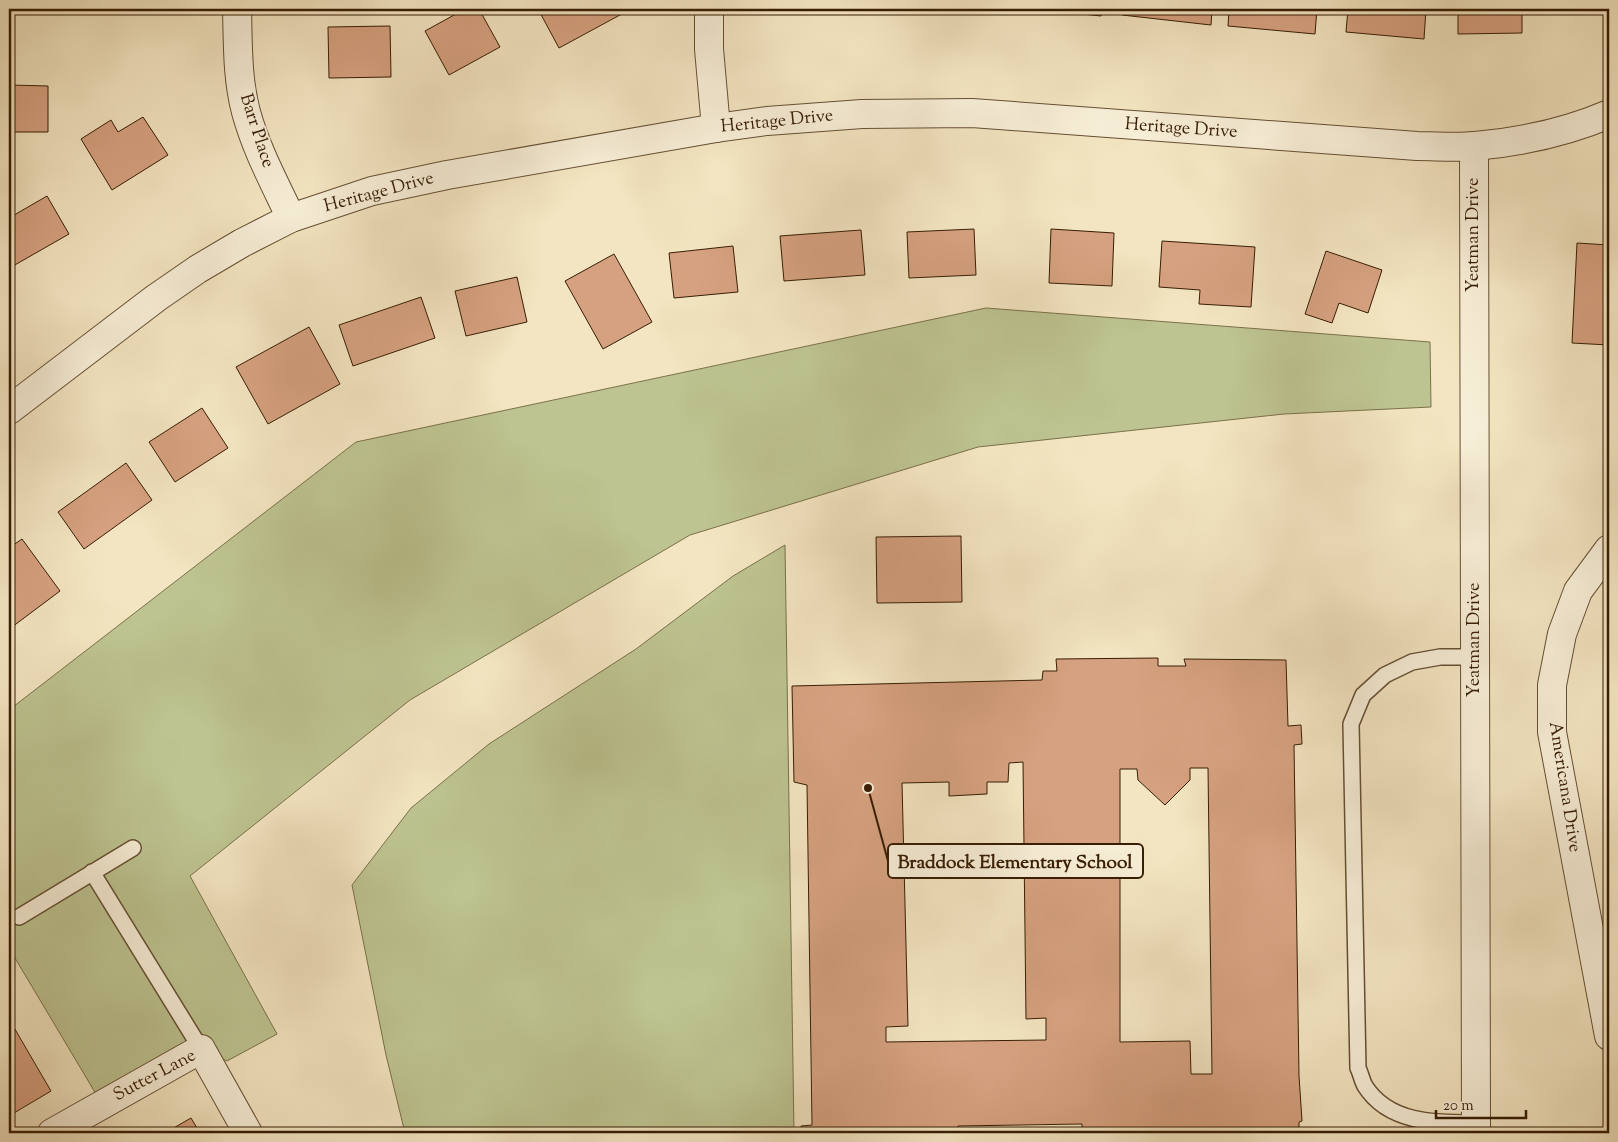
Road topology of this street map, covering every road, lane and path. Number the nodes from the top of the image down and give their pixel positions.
1 (237, 9) edge
2 (709, 9) edge
3 (1609, 114) edge
4 (716, 128) junction
5 (1474, 146) junction
6 (290, 218) junction
7 (9, 410) edge
8 (1609, 550) edge
9 (1475, 657) junction
10 (133, 848) dead end
11 (92, 872) junction
12 (19, 917) dead end
13 (1609, 1036) edge
14 (201, 1049) junction
15 (1476, 1128) edge
16 (52, 1133) edge
17 (248, 1133) edge

1 - 6 street, Barr Place
2 - 4 street
3 - 5 street, Heritage Drive
4 - 5 street, Heritage Drive
4 - 6 street, Heritage Drive
5 - 9 street, Yeatman Drive
6 - 7 street, Heritage Drive
8 - 13 street, Americana Drive
9 - 15 street, Yeatman Drive
9 - 15 lane
10 - 11 lane
11 - 12 lane
11 - 14 lane
14 - 16 street, Sutter Lane
14 - 17 street, Sutter Lane

